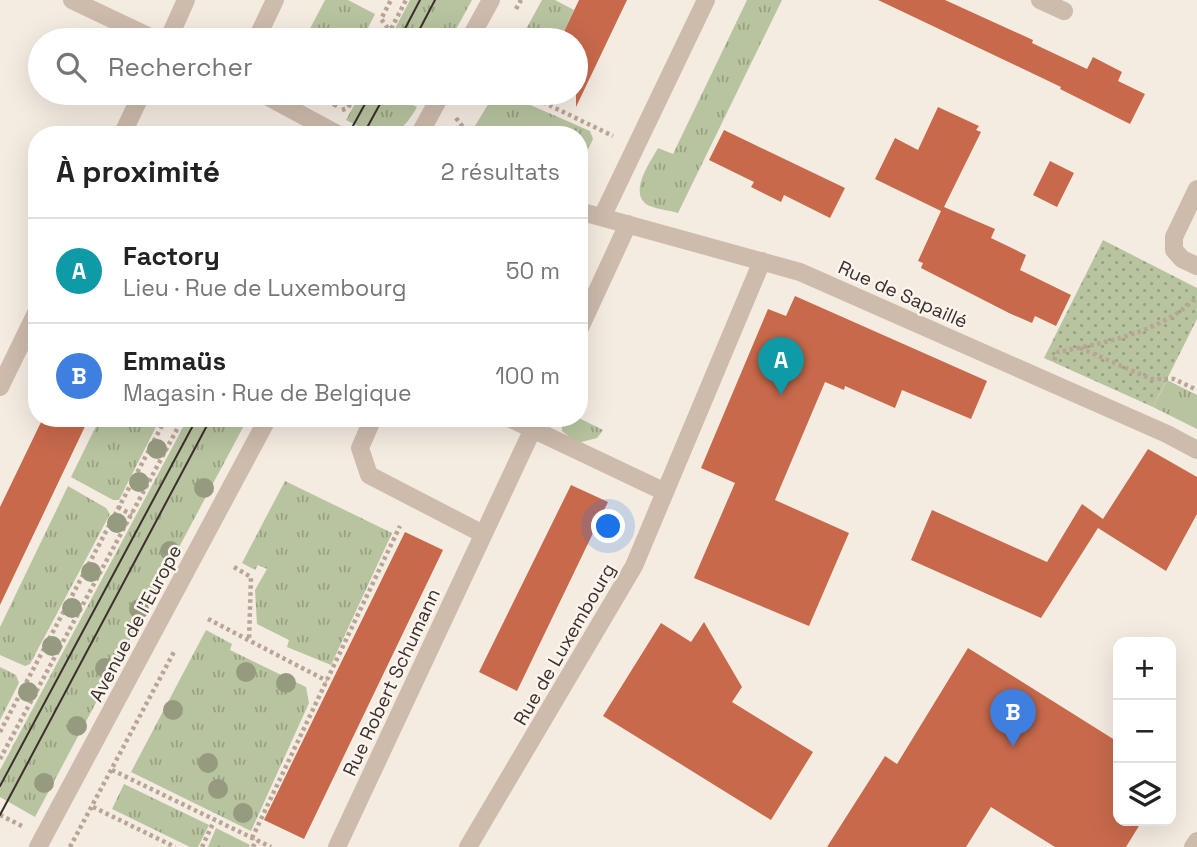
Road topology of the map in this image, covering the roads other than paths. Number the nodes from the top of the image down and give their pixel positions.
1 (72, 0) edge
2 (186, 0) edge
3 (275, 0) edge
4 (491, 0) edge
5 (706, 0) edge
6 (1040, 0) edge
7 (1064, 11) dead end
8 (131, 28) edge
9 (173, 28) edge
10 (262, 28) edge
11 (476, 28) edge
12 (136, 105) edge
13 (283, 105) edge
14 (435, 105) edge
15 (126, 126) edge
16 (322, 126) edge
17 (424, 126) edge
18 (1197, 189) edge
19 (588, 213) edge
20 (602, 217) junction
21 (628, 224) junction
22 (762, 261) junction
23 (1197, 266) edge
24 (588, 311) edge
25 (28, 329) edge
26 (0, 387) edge
27 (263, 427) edge
28 (369, 427) edge
29 (534, 427) edge
30 (543, 427) edge
31 (1197, 450) edge
32 (665, 492) junction
33 (483, 534) junction
34 (1197, 841) edge
35 (38, 847) edge
36 (337, 847) edge
37 (468, 847) edge
38 (1194, 847) edge

1 - 8 street
2 - 9 street
3 - 10 street
4 - 11 street
5 - 20 street
6 - 7 street
12 - 15 street
13 - 16 street
14 - 17 street
18 - 23 street
19 - 20 street, Rue de Sapaillé
20 - 21 street, Rue de Sapaillé
21 - 22 street, Rue de Sapaillé
21 - 24 street
22 - 31 street, Rue de Sapaillé
22 - 32 street, Rue de Luxembourg
25 - 26 street
27 - 35 street, Avenue de l'Europe
28 - 33 street
29 - 33 street, Rue Robert Schumann
30 - 32 street
32 - 37 street, Rue de Luxembourg
33 - 36 street, Rue Robert Schumann
34 - 38 street

